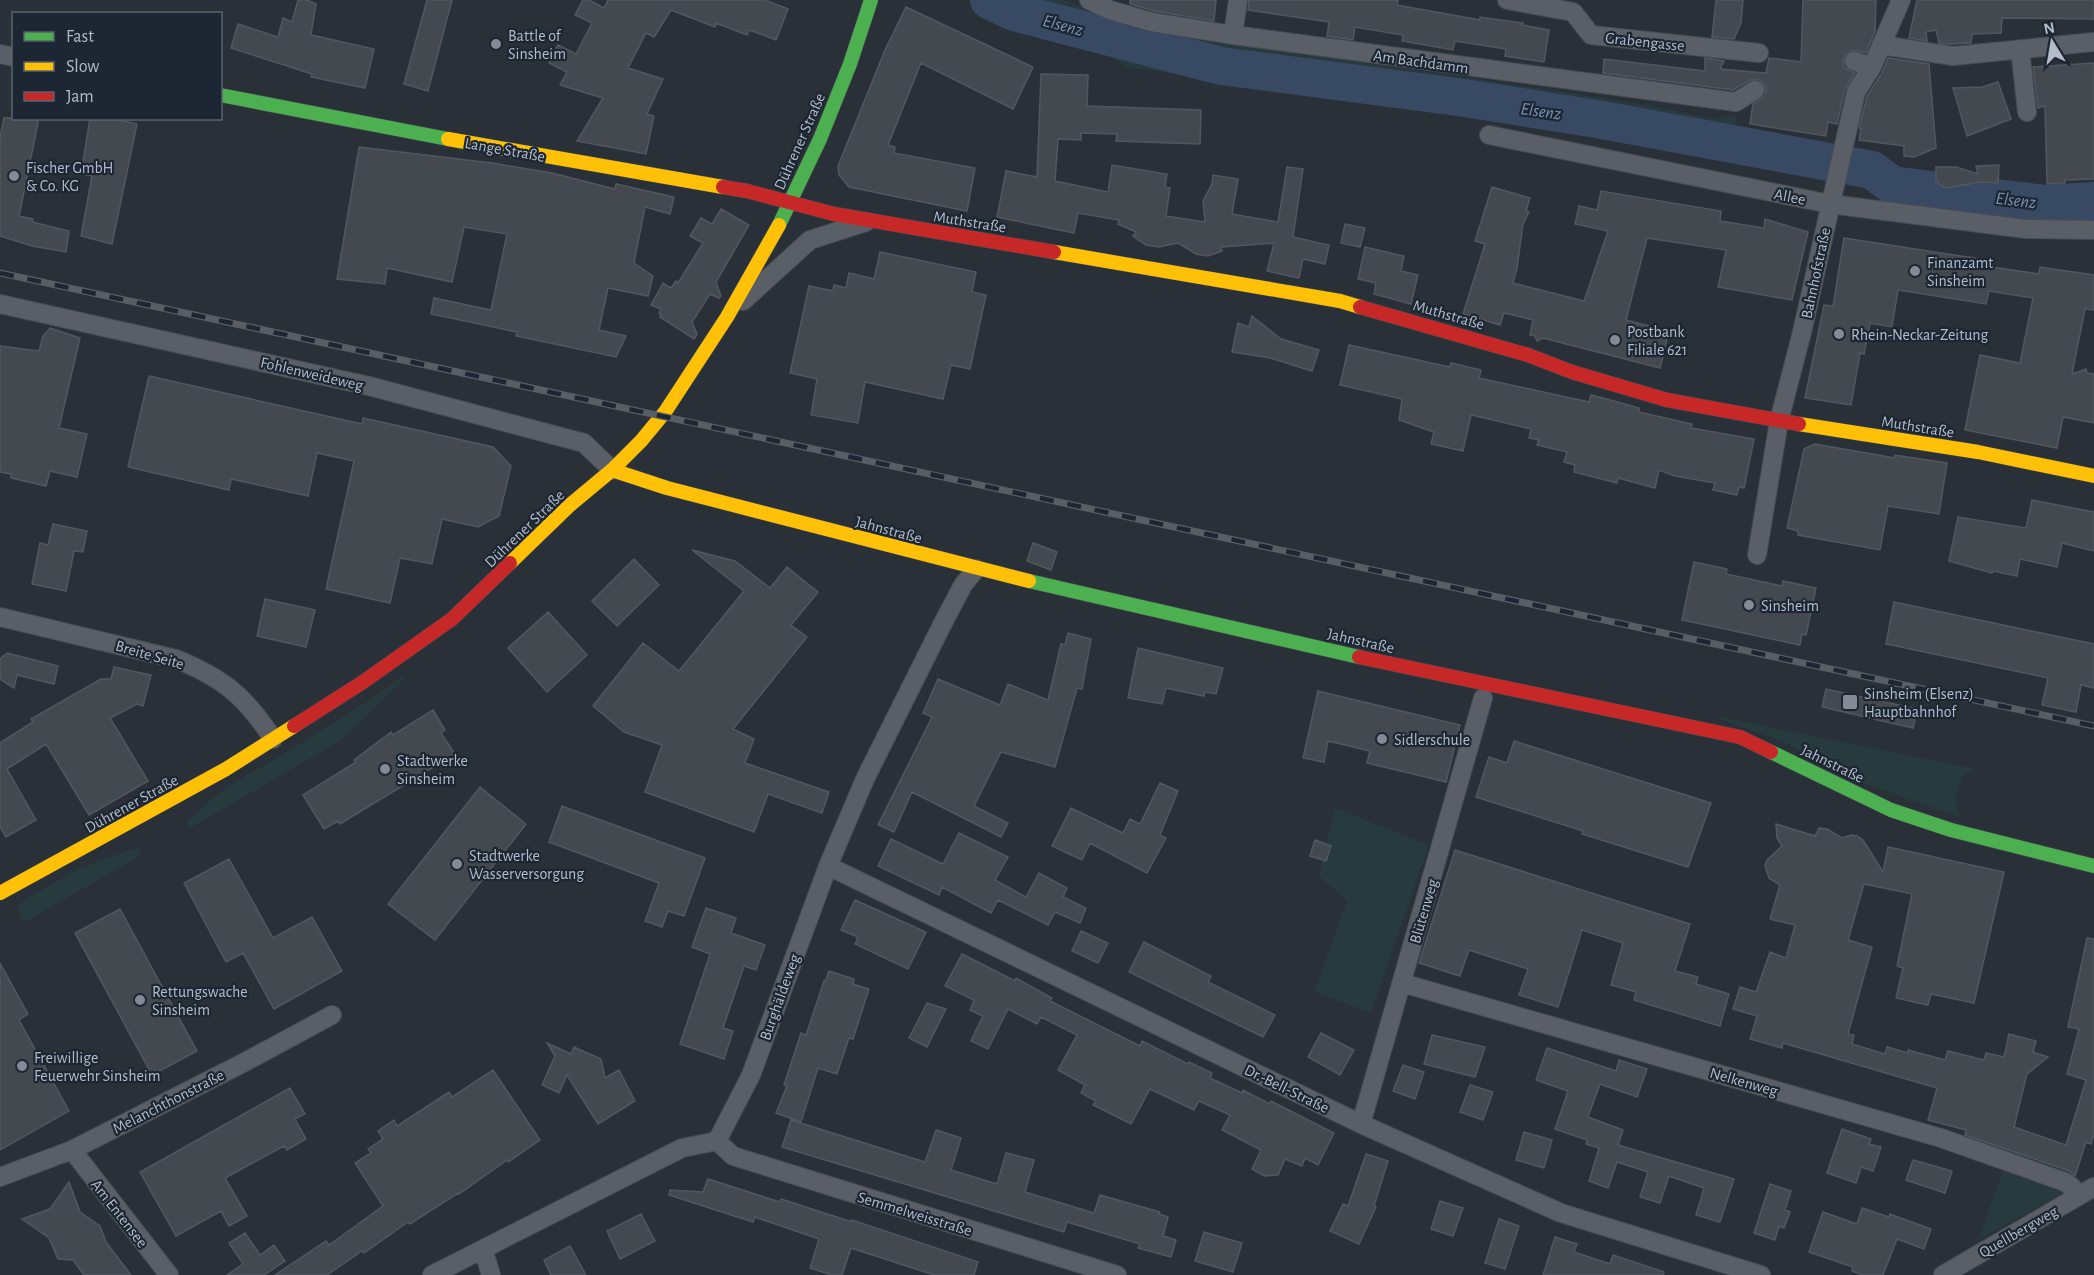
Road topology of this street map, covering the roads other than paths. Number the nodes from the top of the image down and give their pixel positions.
1 (871, 0) edge
2 (1089, 0) edge
3 (1239, 0) edge
4 (1506, 0) edge
5 (1901, 0) edge
6 (1233, 35) junction
7 (2094, 42) edge
8 (1881, 45) junction
9 (2020, 49) junction
10 (1759, 53) dead end
11 (1854, 62) dead end
12 (1872, 67) junction
13 (1755, 90) dead end
14 (222, 95) edge
15 (2027, 112) dead end
16 (1489, 135) dead end
17 (789, 204) junction
18 (1830, 204) junction
19 (871, 221) junction
20 (2094, 230) edge
21 (0, 304) edge
22 (727, 317) junction
23 (1779, 421) junction
24 (612, 470) junction
25 (2094, 476) edge
26 (1757, 555) dead end
27 (976, 568) junction
28 (0, 617) edge
29 (1483, 698) dead end
30 (273, 739) junction
31 (828, 866) junction
32 (2094, 866) edge
33 (0, 893) edge
34 (1402, 983) junction
35 (332, 1016) dead end
36 (1361, 1124) junction
37 (717, 1141) junction
38 (72, 1150) junction
39 (0, 1178) edge
40 (2094, 1187) edge
41 (2078, 1196) junction
42 (483, 1249) junction
43 (1067, 1268) edge
44 (169, 1275) edge
45 (432, 1275) edge
46 (491, 1275) edge
47 (1117, 1275) edge
48 (1761, 1275) edge
49 (1943, 1275) edge

1 - 17 street, Dührener Straße
2 - 6 street, Am Bachdamm
3 - 6 street
4 - 10 street, Grabengasse
5 - 8 street, Bahnhofstraße
6 - 13 street, Am Bachdamm
7 - 9 street
8 - 9 street
8 - 12 street, Bahnhofstraße
9 - 15 street
11 - 12 street
12 - 18 street, Bahnhofstraße
14 - 17 street, Lange Straße
16 - 18 street, Allee
17 - 19 street, Muthstraße
17 - 22 street, Dührener Straße
18 - 20 street, Allee
18 - 23 street, Bahnhofstraße
19 - 22 street
19 - 23 street, Muthstraße
21 - 24 street, Fohlenweideweg
22 - 24 street, Dührener Straße
23 - 25 street, Muthstraße
23 - 26 street, Bahnhofstraße
24 - 27 street, Jahnstraße
24 - 30 street, Dührener Straße
27 - 31 street, Burghäldeweg
27 - 32 street, Jahnstraße
28 - 30 street, Breite Seite
29 - 34 street, Blütenweg
30 - 33 street, Dührener Straße
31 - 36 street, Dr.-Bell-Straße
31 - 37 street, Burghäldeweg
34 - 36 street, Blütenweg
34 - 41 street, Nelkenweg
35 - 38 street, Melanchthonstraße
36 - 48 street, Dr.-Bell-Straße
37 - 42 street
37 - 43 street, Semmelweisstraße
38 - 39 street, Melanchthonstraße
38 - 44 street, Am Entensee
40 - 41 street, Quellbergweg
41 - 49 street, Quellbergweg
42 - 45 street
42 - 46 street
43 - 47 street, Semmelweisstraße

